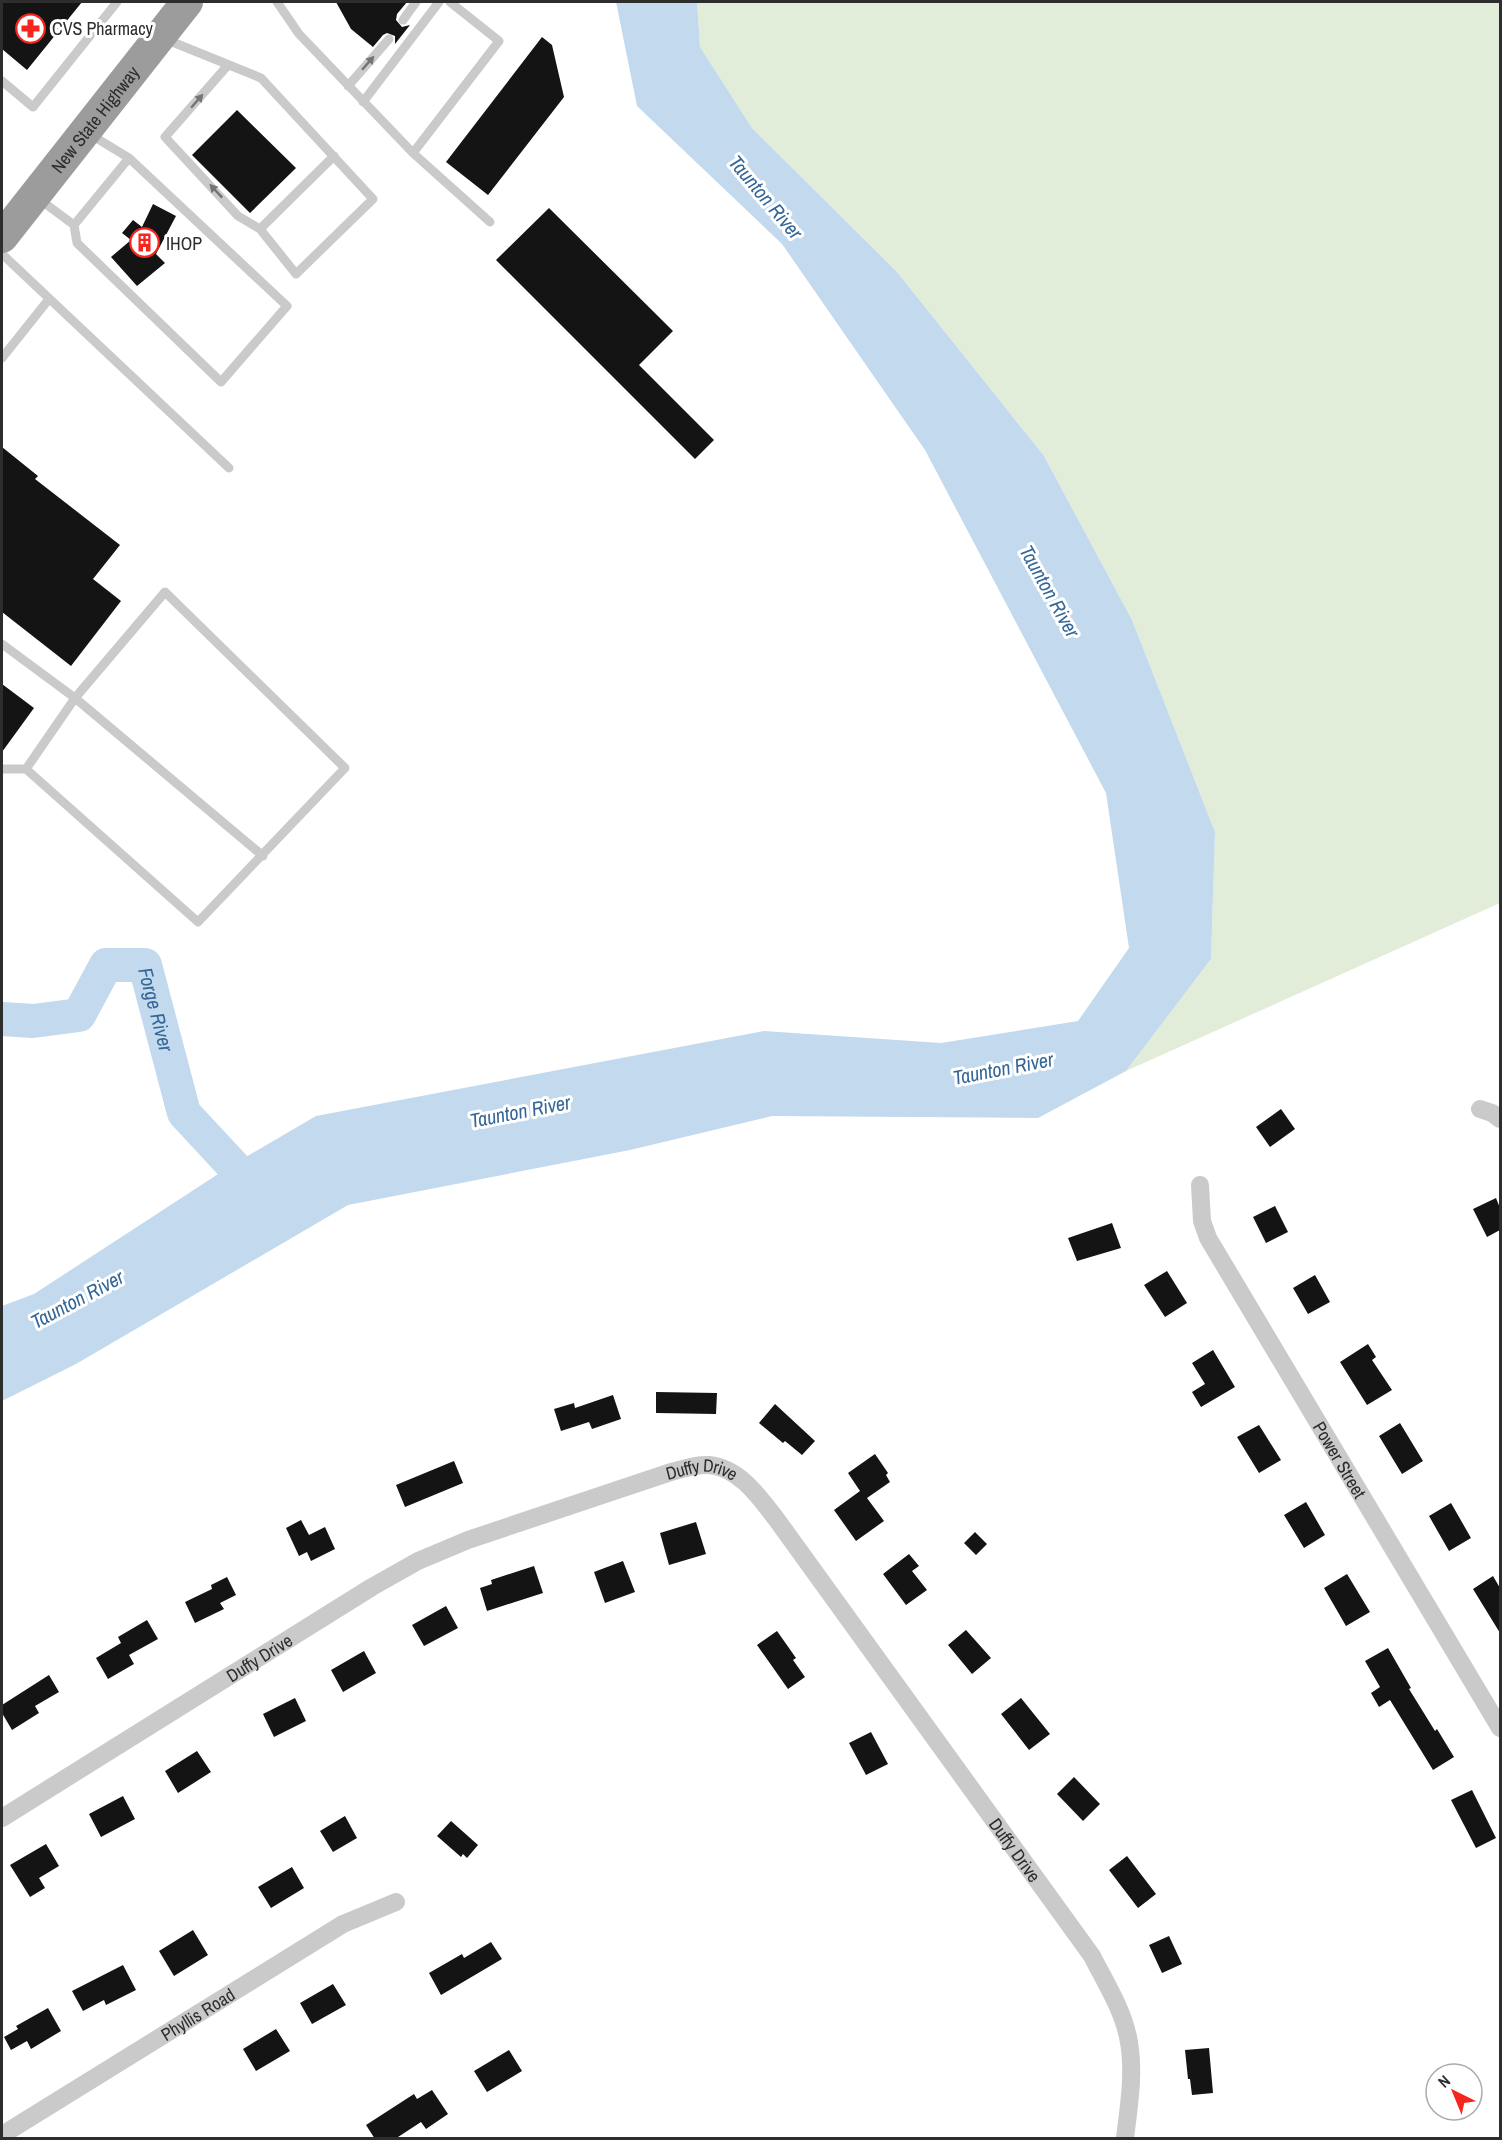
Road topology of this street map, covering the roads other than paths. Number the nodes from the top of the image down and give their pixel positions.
1 (117, 2) edge
2 (187, 2) edge
3 (277, 2) edge
4 (416, 2) edge
5 (439, 2) edge
6 (450, 2) edge
7 (403, 20) dead end
8 (159, 37) junction
9 (389, 39) dead end
10 (228, 65) junction
11 (2, 81) edge
12 (348, 86) junction
13 (363, 102) junction
14 (85, 132) junction
15 (413, 153) junction
16 (334, 156) junction
17 (129, 158) junction
18 (35, 195) junction
19 (490, 222) dead end
20 (74, 225) junction
21 (260, 229) junction
22 (2, 237) edge
23 (2, 254) edge
24 (49, 299) junction
25 (2, 358) edge
26 (229, 468) dead end
27 (2, 644) edge
28 (75, 698) junction
29 (2, 769) edge
30 (26, 769) junction
31 (263, 856) junction
32 (1480, 1109) dead end
33 (1500, 1119) edge
34 (1200, 1185) dead end
35 (1500, 1728) edge
36 (2, 1818) edge
37 (396, 1902) dead end
38 (2, 2135) edge
39 (1125, 2139) edge

1 - 11 lane
2 - 8 highway, New State Highway
3 - 12 lane
4 - 7 lane
5 - 13 lane
6 - 15 lane
8 - 10 lane
8 - 14 highway, New State Highway
12 -> 9 lane
10 - 16 lane
21 -> 10 lane
12 - 13 lane
13 - 15 lane
14 - 17 lane
14 - 18 highway, New State Highway
15 - 19 lane
16 - 21 lane
16 - 21 lane
17 - 20 lane
17 - 20 lane
18 - 20 lane
18 - 22 highway, New State Highway
23 - 24 lane
24 - 25 lane
24 - 26 lane
27 - 28 lane
28 - 30 lane
28 - 31 lane
28 - 31 lane
29 - 30 lane
30 - 31 lane
32 - 33 street
34 - 35 street, Power Street
36 - 39 street, Duffy Drive
37 - 38 street, Phyllis Road

